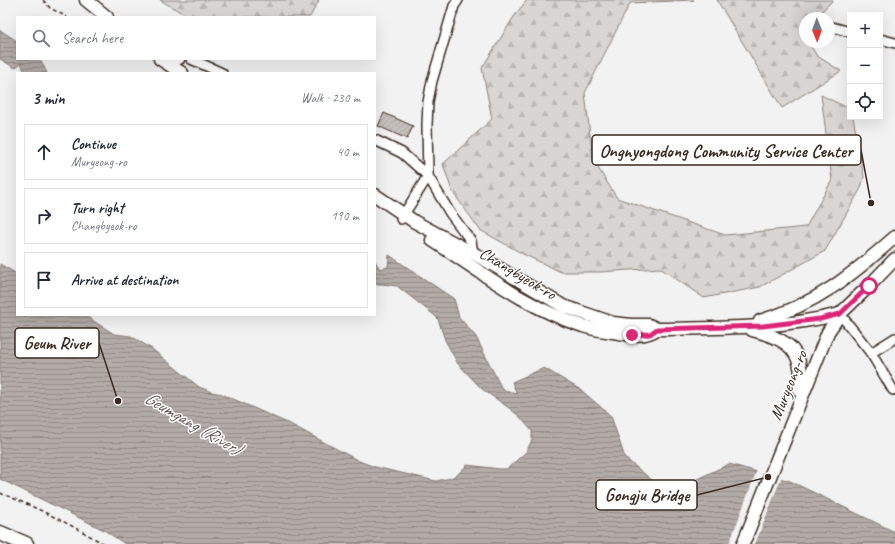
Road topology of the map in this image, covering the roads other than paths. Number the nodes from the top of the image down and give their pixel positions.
1 (77, 0) edge
2 (86, 0) edge
3 (458, 0) edge
4 (97, 16) edge
5 (106, 16) edge
6 (835, 28) edge
7 (847, 31) edge
8 (883, 40) edge
9 (895, 43) edge
10 (162, 60) edge
11 (175, 60) edge
12 (193, 60) edge
13 (180, 72) edge
14 (191, 72) edge
15 (220, 72) edge
16 (376, 140) edge
17 (428, 176) junction
18 (376, 196) edge
19 (376, 202) edge
20 (402, 216) junction
21 (895, 236) edge
22 (473, 253) junction
23 (895, 259) edge
24 (840, 314) junction
25 (739, 327) junction
26 (657, 329) junction
27 (895, 338) edge
28 (871, 353) junction
29 (894, 390) edge
30 (798, 404) junction
31 (0, 533) edge
32 (26, 544) edge
33 (743, 544) edge

1 - 4 main road
2 - 5 main road
3 - 17 street
6 - 7 street
8 - 9 street
10 - 13 main road
11 - 14 main road
12 - 15 street
16 - 17 street
17 - 20 street
17 - 22 street
18 - 20 main road, Changbyeok-ro
19 - 20 main road, Changbyeok-ro
20 - 22 main road, Changbyeok-ro
20 - 26 main road, Changbyeok-ro
21 - 25 main road
22 - 26 main road, Changbyeok-ro
23 - 24 main road, Muryeong-ro
24 - 25 main road, Changbyeok-ro
24 - 28 street
24 - 30 main road, Muryeong-ro
25 - 26 main road, Changbyeok-ro
25 - 30 main road
27 - 28 street
28 - 29 street
30 - 33 main road, Muryeong-ro
31 - 32 highway

